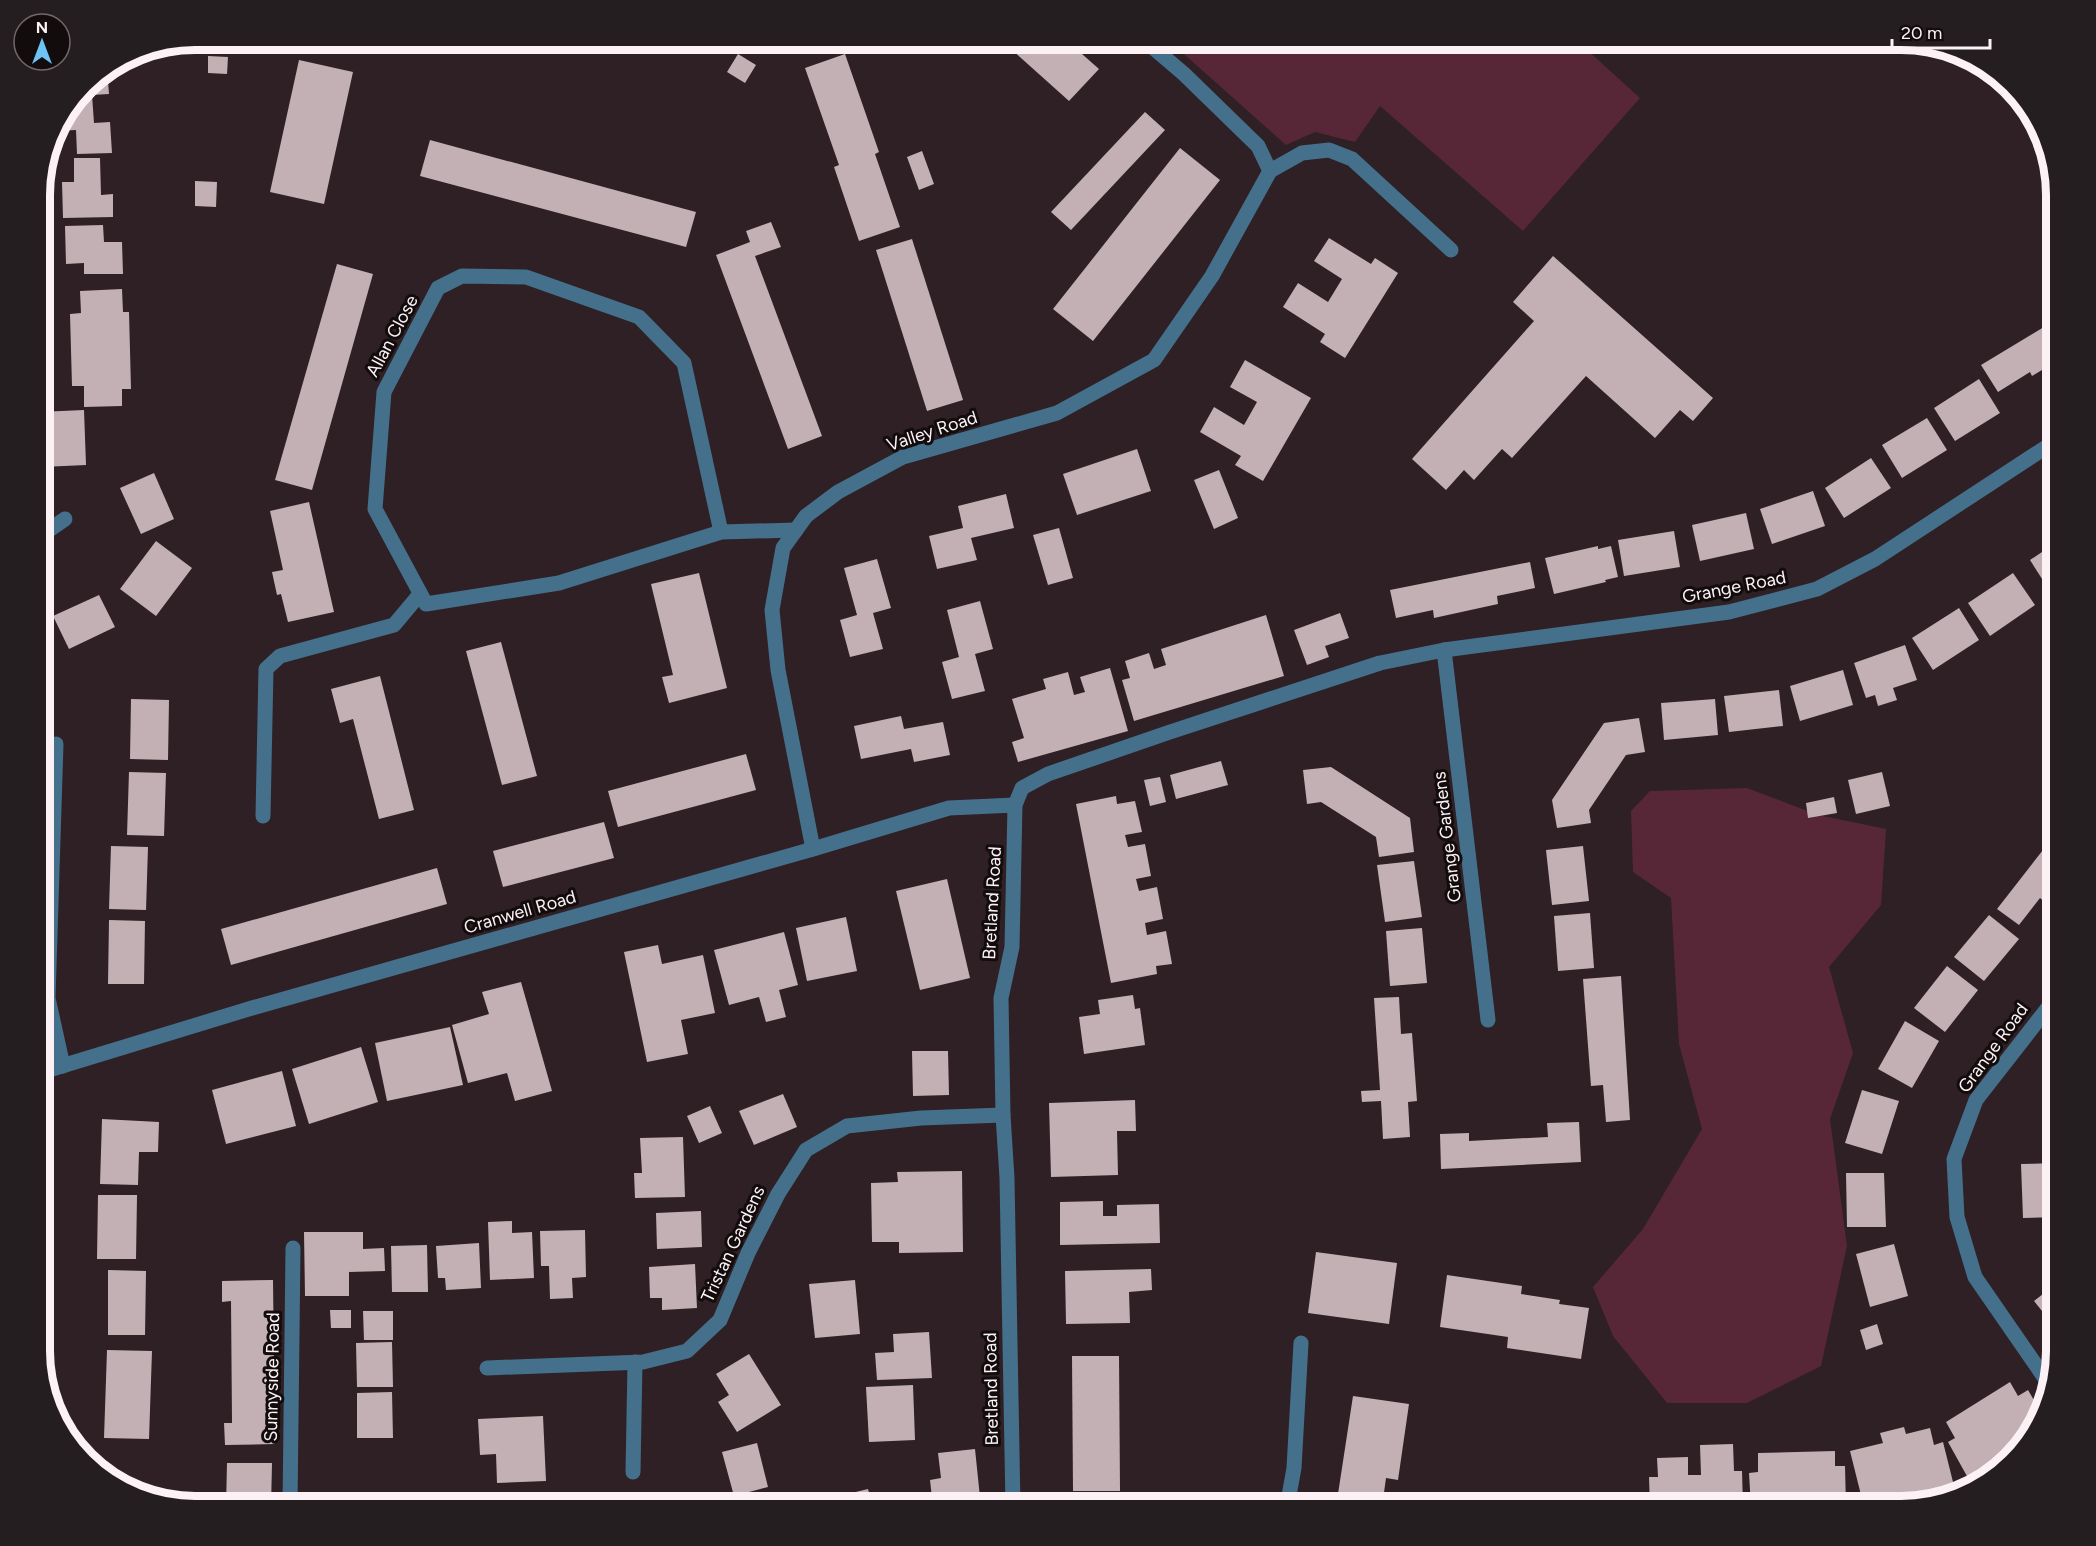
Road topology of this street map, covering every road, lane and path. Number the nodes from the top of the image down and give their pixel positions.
1 (1156, 50) edge
2 (1270, 171) junction
3 (1451, 250) dead end
4 (2046, 447) edge
5 (66, 519) dead end
6 (50, 530) edge
7 (796, 530) junction
8 (721, 532) junction
9 (420, 594) junction
10 (1444, 650) junction
11 (56, 744) dead end
12 (1016, 805) junction
13 (263, 816) dead end
14 (813, 849) junction
15 (50, 934) edge
16 (50, 1007) edge
17 (2046, 1010) edge
18 (1488, 1020) dead end
19 (63, 1066) junction
20 (50, 1070) edge
21 (1003, 1115) junction
22 (293, 1248) dead end
23 (1301, 1343) dead end
24 (635, 1362) junction
25 (487, 1368) dead end
26 (2044, 1377) edge
27 (633, 1472) dead end
28 (290, 1496) edge
29 (1013, 1496) edge
30 (1289, 1496) edge

1 - 2 street
2 - 3 street
2 - 7 street, Valley Road
4 - 10 street, Grange Road
5 - 6 street
7 - 8 street
7 - 14 street, Valley Road
8 - 9 street
8 - 9 street, Allan Close
9 - 13 street
10 - 12 street, Grange Road
10 - 18 street, Grange Gardens
11 - 15 street
12 - 14 street, Cranwell Road
12 - 21 street, Bretland Road
14 - 19 street, Cranwell Road
16 - 19 street
17 - 26 street, Grange Road
19 - 20 street, Cranwell Road
21 - 24 street, Tristan Gardens
21 - 29 street, Bretland Road
22 - 28 street, Sunnyside Road
23 - 30 street
24 - 25 street, Tristan Gardens
24 - 27 street

